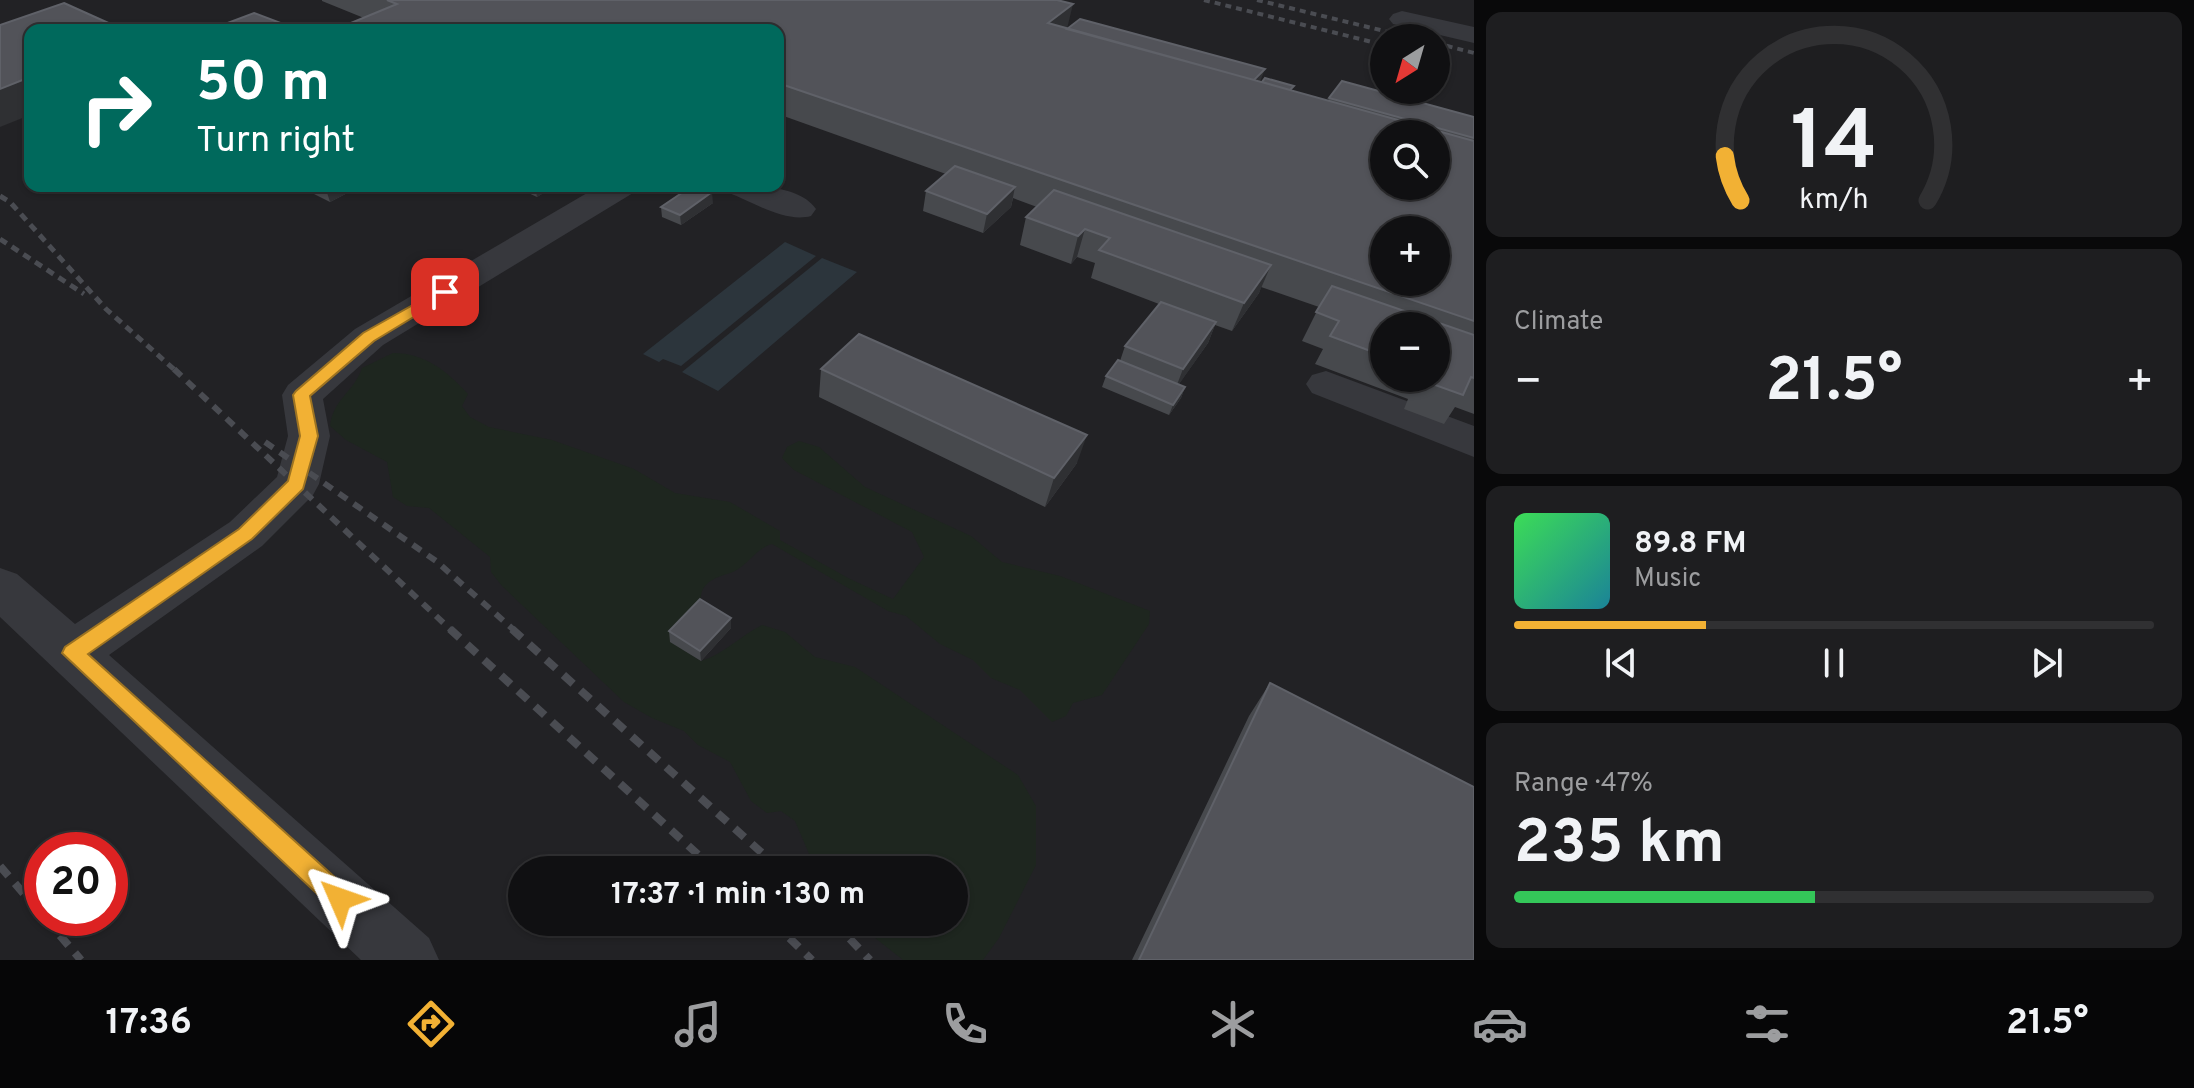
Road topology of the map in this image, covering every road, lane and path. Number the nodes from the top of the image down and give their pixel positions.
1 (1402, 19) dead end
2 (1474, 35) edge
3 (612, 192) edge
4 (755, 192) edge
5 (799, 209) dead end
6 (1326, 384) dead end
7 (1474, 442) edge
8 (0, 587) edge
9 (72, 653) junction
10 (407, 960) edge

1 - 2 lane
3 - 9 lane
4 - 5 lane
6 - 7 lane
8 - 9 lane
9 - 10 lane

